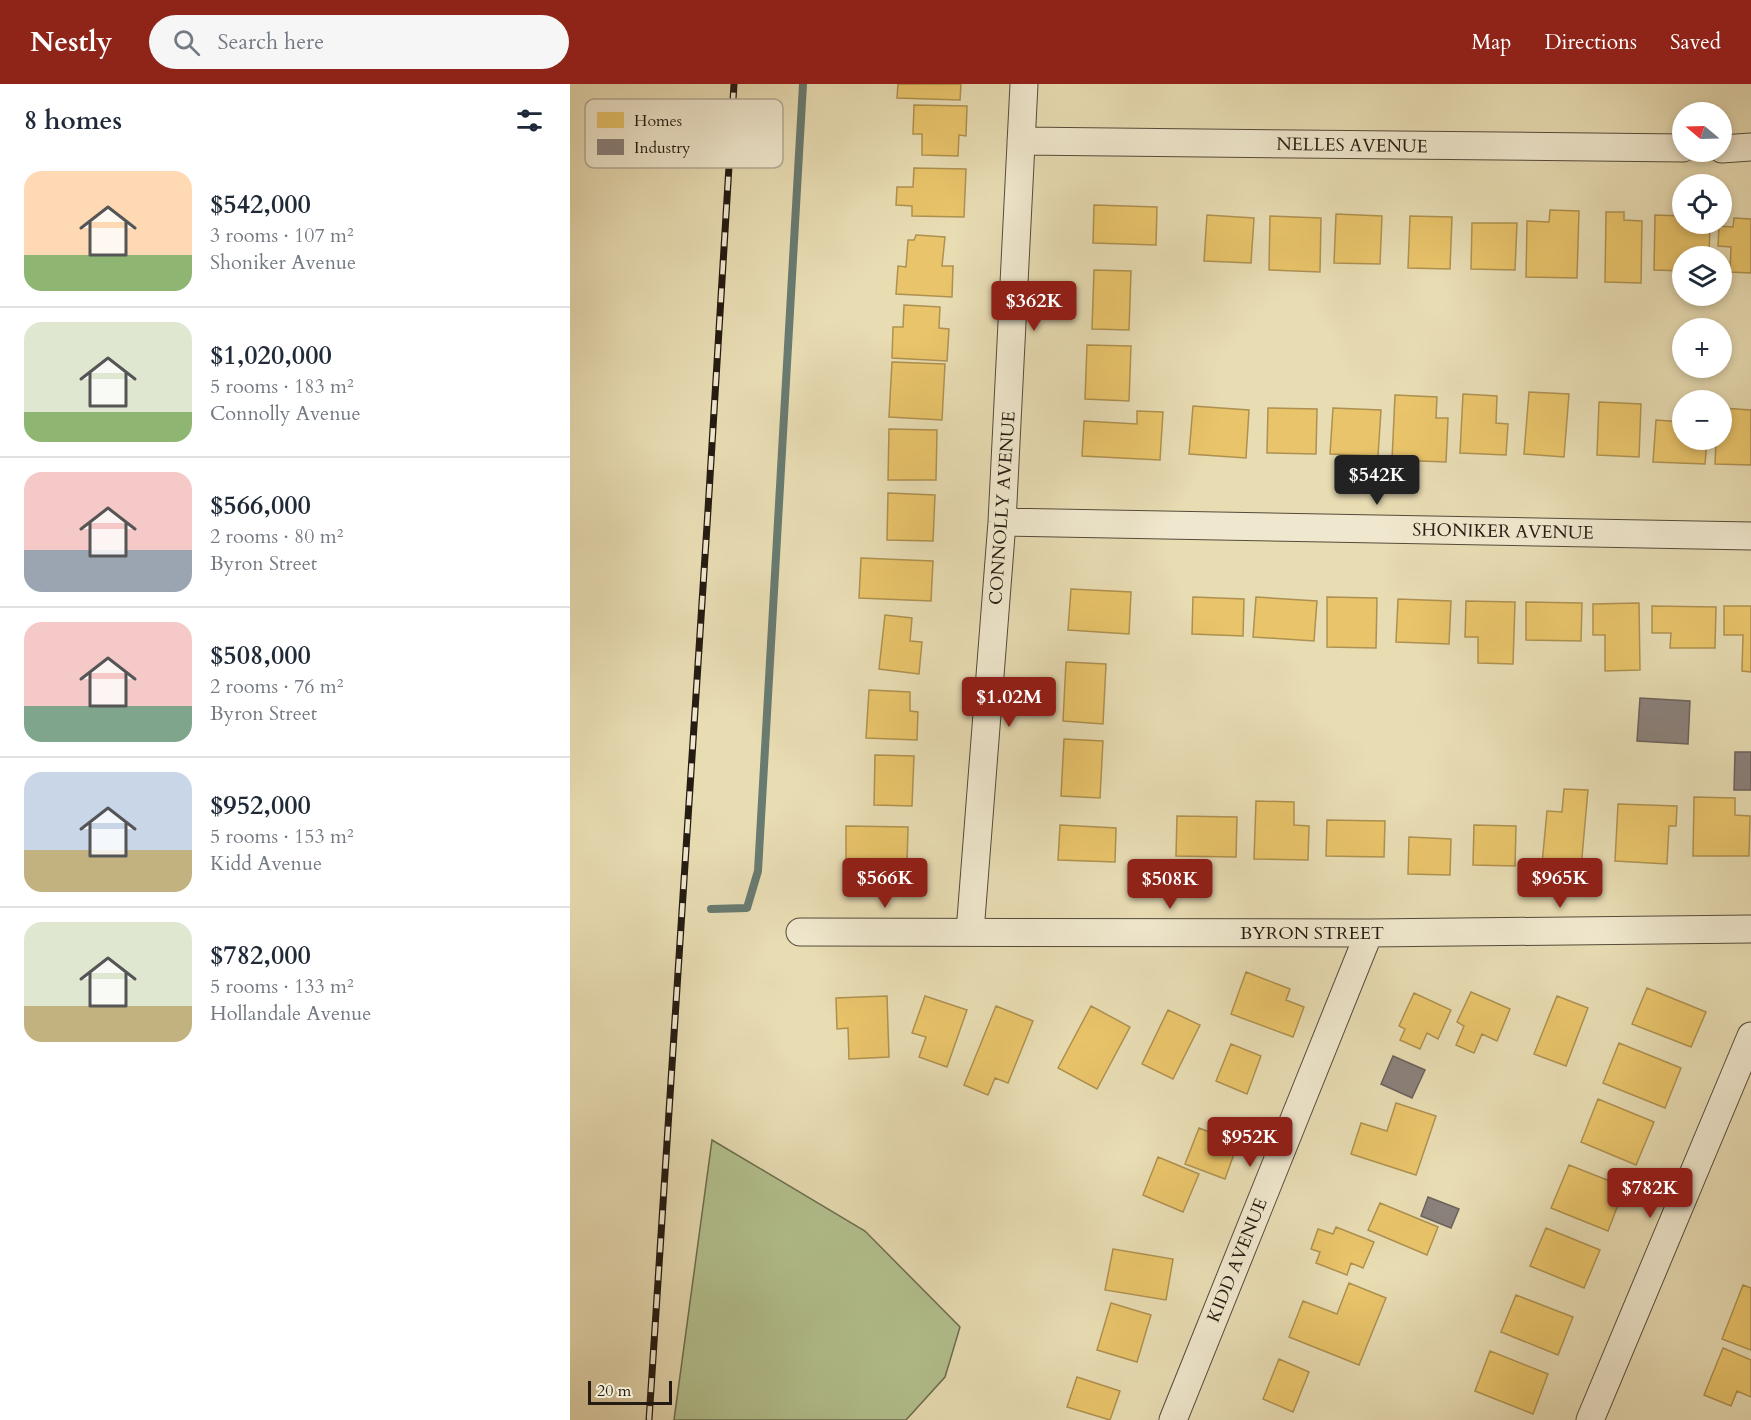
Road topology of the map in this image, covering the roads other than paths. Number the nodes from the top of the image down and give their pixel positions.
1 (1024, 84) edge
2 (1021, 141) junction
3 (1751, 147) edge
4 (1672, 148) edge
5 (1732, 148) edge
6 (1002, 522) junction
7 (1751, 536) edge
8 (1751, 929) edge
9 (800, 932) dead end
10 (970, 932) junction
11 (1369, 933) junction
12 (1751, 1035) edge
13 (1173, 1420) edge
14 (1590, 1420) edge

1 - 2 street, CONNOLLY AVENUE
2 - 4 street, NELLES AVENUE
2 - 6 street, CONNOLLY AVENUE
3 - 5 street
6 - 7 street, SHONIKER AVENUE
6 - 10 street, CONNOLLY AVENUE
8 - 11 street, BYRON STREET
9 - 10 street, BYRON STREET
10 - 11 street, BYRON STREET
11 - 13 street, KIDD AVENUE
12 - 14 street

